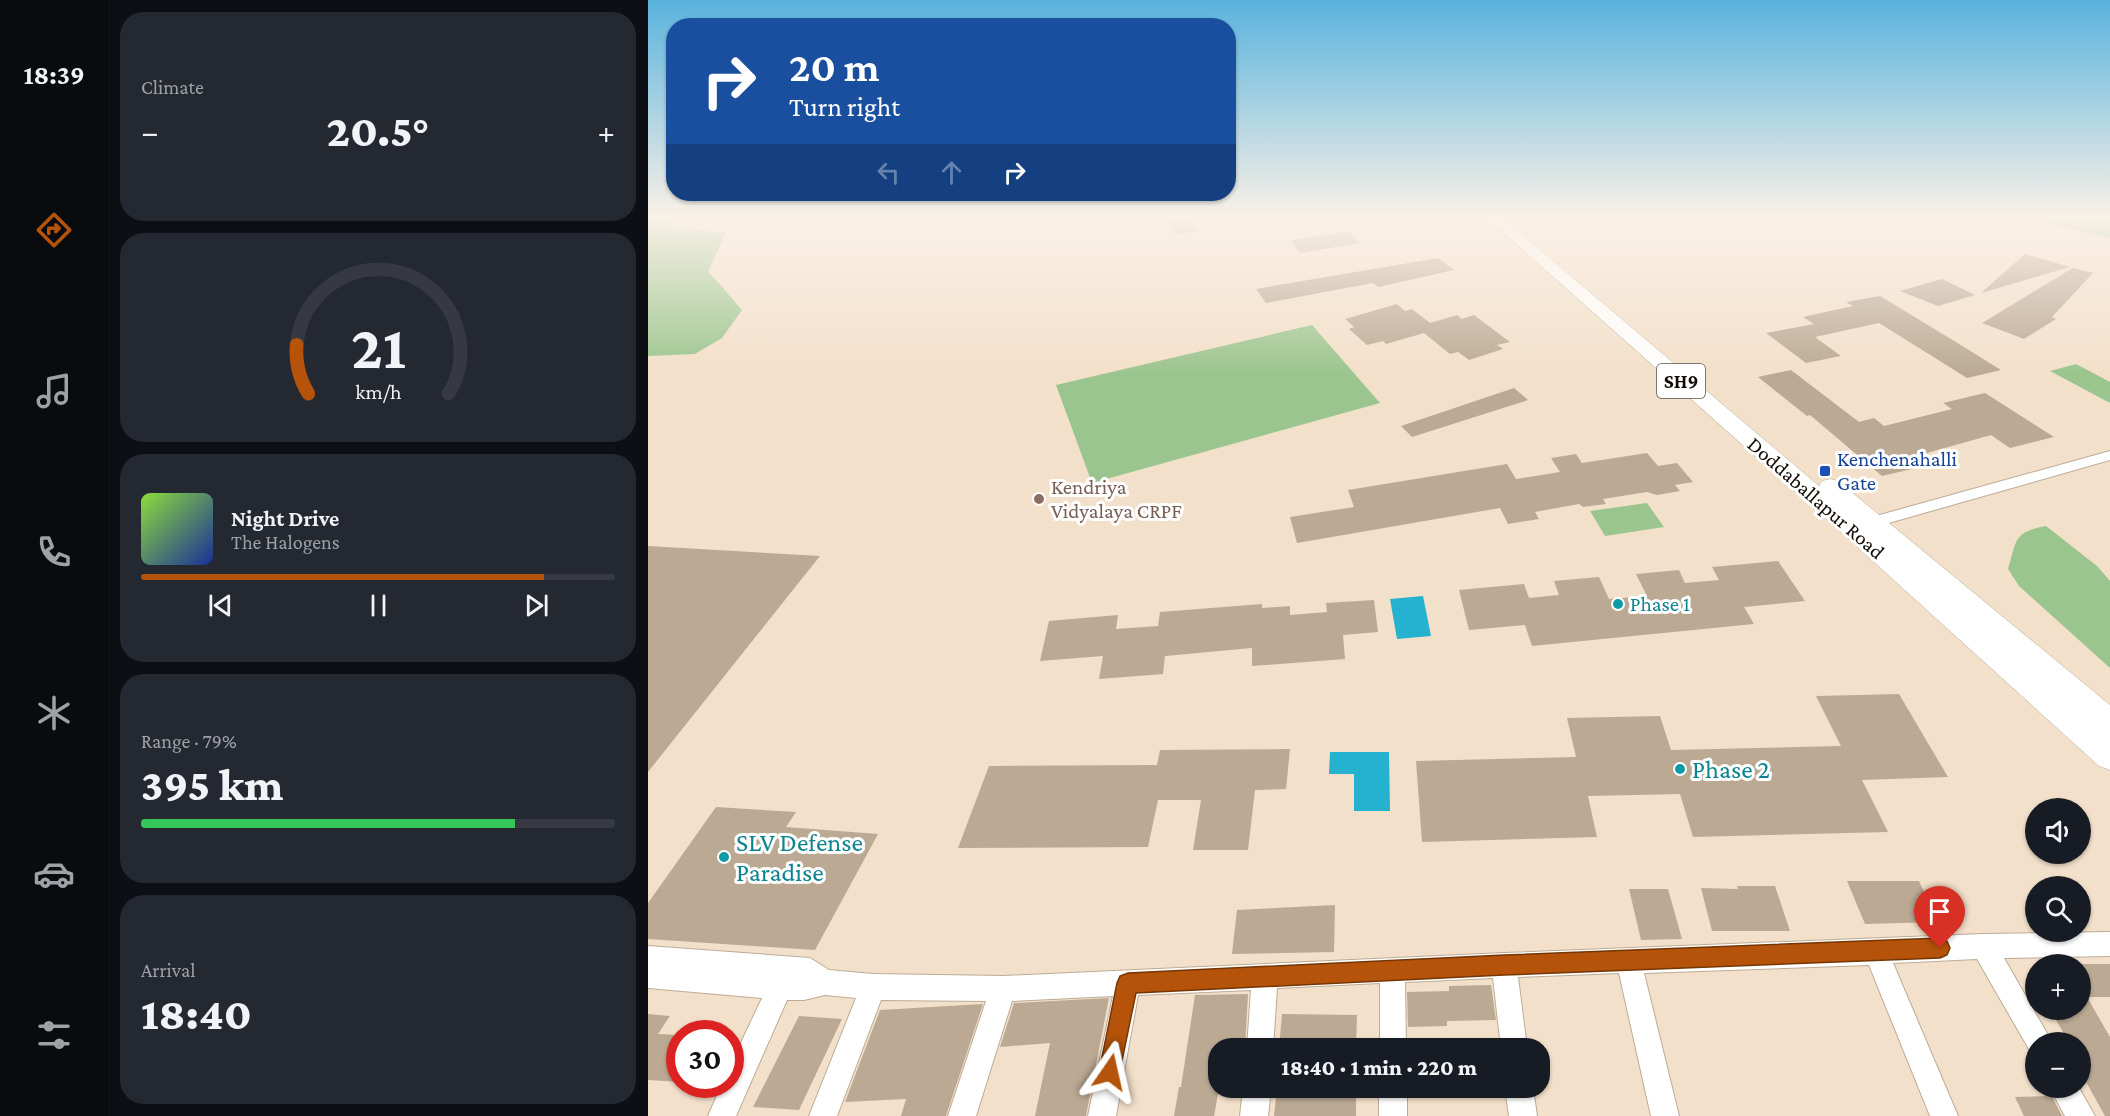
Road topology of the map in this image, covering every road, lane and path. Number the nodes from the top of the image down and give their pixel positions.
1 (1557, 270) edge
2 (1574, 270) edge
3 (2110, 455) edge
4 (1863, 525) junction
5 (2110, 723) edge
6 (2110, 756) edge
7 (2110, 944) edge
8 (1983, 946) junction
9 (1876, 952) junction
10 (648, 958) edge
11 (1629, 961) junction
12 (1504, 965) junction
13 (1392, 970) junction
14 (648, 975) edge
15 (1265, 976) junction
16 (825, 982) junction
17 (1128, 983) junction
18 (780, 987) junction
19 (873, 987) junction
20 (1003, 989) junction
21 (2032, 1032) edge
22 (1261, 1038) edge
23 (1393, 1038) edge
24 (1513, 1038) edge
25 (1256, 1098) edge
26 (1393, 1098) edge
27 (1520, 1098) edge
28 (2070, 1098) edge
29 (722, 1116) edge
30 (823, 1116) edge
31 (962, 1116) edge
32 (1102, 1116) edge
33 (1254, 1116) edge
34 (1393, 1116) edge
35 (1523, 1116) edge
36 (1665, 1116) edge
37 (1944, 1116) edge
38 (2080, 1116) edge

1 - 4 main road, Doddaballapur Road / SH9
2 - 4 main road, Doddaballapur Road / SH9
3 - 4 street
4 - 5 main road, Doddaballapur Road / SH9
4 - 6 main road, Doddaballapur Road / SH9
7 - 8 street
8 - 9 street
8 - 21 street
9 - 11 street
9 - 37 street
10 - 16 street
11 - 12 street
11 - 36 street
12 - 13 street
12 - 24 street
13 - 15 street
13 - 23 street
14 - 18 street
15 - 17 street
15 - 22 street
16 - 18 street
16 - 19 street
17 - 20 street
17 - 32 street
18 - 29 street
19 - 20 street
19 - 30 street
20 - 31 street
25 - 33 street
26 - 34 street
27 - 35 street
28 - 38 street

